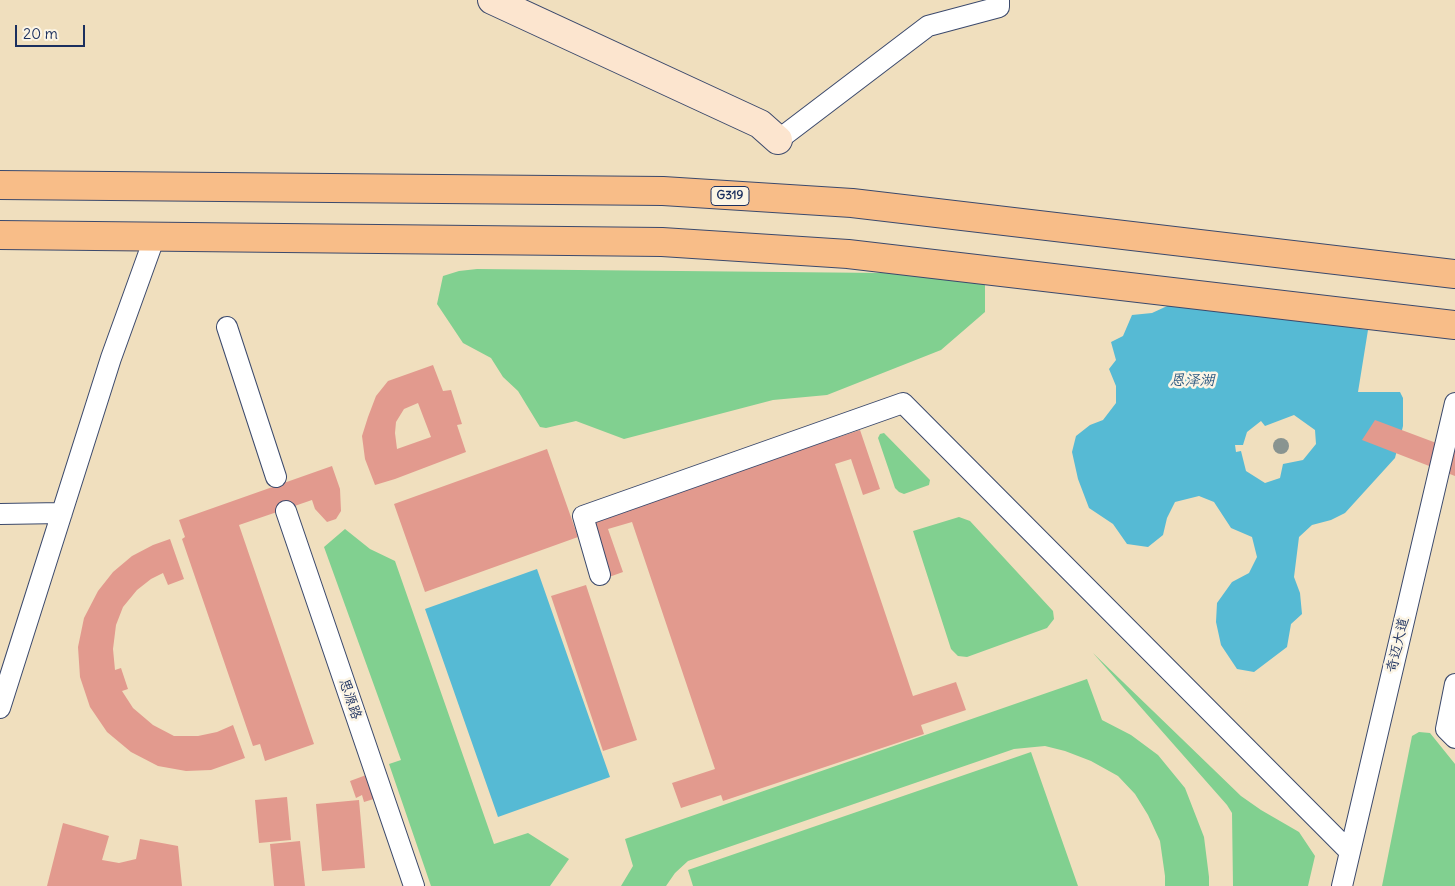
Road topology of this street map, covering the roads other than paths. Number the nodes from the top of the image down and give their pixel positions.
1 (492, 0) edge
2 (999, 0) edge
3 (778, 140) joint
4 (0, 185) edge
5 (0, 235) edge
6 (155, 236) junction
7 (1455, 274) edge
8 (1455, 325) edge
9 (227, 327) dead end
10 (1455, 403) edge
11 (276, 477) dead end
12 (286, 512) dead end
13 (62, 513) junction
14 (0, 514) edge
15 (600, 575) dead end
16 (1455, 684) edge
17 (0, 708) edge
18 (1455, 738) edge
19 (1350, 852) junction
20 (414, 886) edge
21 (1342, 886) edge

1 - 3 street
2 - 3 street
4 - 7 highway, G319
5 - 6 highway
6 - 8 highway
6 - 13 street
9 - 11 street
10 - 19 street, 奇迈大道
12 - 20 street, 思源路
13 - 14 street
13 - 17 street
15 - 19 street
16 - 18 street
19 - 21 street, 奇迈大道

